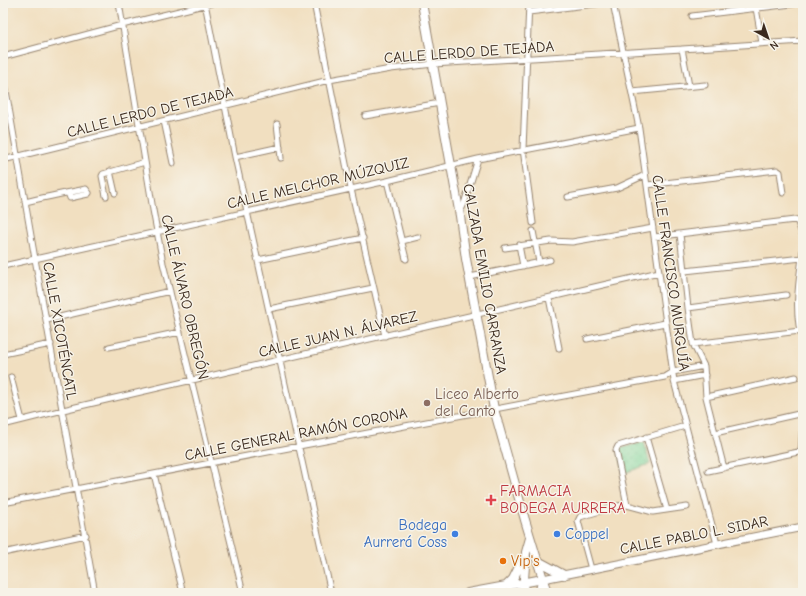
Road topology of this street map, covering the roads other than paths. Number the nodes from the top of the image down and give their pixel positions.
1 (119, 3) edge
2 (212, 3) edge
3 (314, 3) edge
4 (422, 3) edge
5 (529, 3) edge
6 (603, 3) edge
7 (613, 3) edge
8 (800, 3) edge
9 (205, 4) edge
10 (756, 8) junction
11 (529, 12) junction
12 (692, 16) dead end
13 (122, 25) junction
14 (803, 41) edge
15 (762, 43) junction
16 (682, 49) junction
17 (624, 53) junction
18 (3, 57) edge
19 (527, 59) junction
20 (433, 64) junction
21 (3, 73) edge
22 (329, 80) junction
23 (705, 85) dead end
24 (689, 86) junction
25 (632, 92) junction
26 (440, 103) junction
27 (225, 105) junction
28 (365, 116) dead end
29 (164, 121) junction
30 (277, 124) dead end
31 (139, 126) junction
32 (639, 128) junction
33 (280, 147) junction
34 (523, 149) junction
35 (18, 156) junction
36 (235, 157) junction
37 (281, 158) dead end
38 (478, 159) junction
39 (3, 160) edge
40 (145, 162) junction
41 (173, 163) dead end
42 (451, 165) junction
43 (110, 171) junction
44 (646, 176) junction
45 (388, 180) junction
46 (647, 185) junction
47 (351, 189) junction
48 (68, 193) dead end
49 (115, 193) dead end
50 (783, 193) dead end
51 (106, 196) dead end
52 (568, 197) dead end
53 (25, 202) junction
54 (247, 212) junction
55 (460, 213) junction
56 (800, 219) edge
57 (532, 223) dead end
58 (653, 228) junction
59 (533, 231) dead end
60 (157, 232) junction
61 (680, 234) junction
62 (803, 236) edge
63 (418, 237) dead end
64 (654, 237) junction
65 (362, 238) junction
66 (402, 241) junction
67 (536, 243) junction
68 (519, 245) junction
69 (505, 248) dead end
70 (803, 250) edge
71 (802, 258) edge
72 (35, 259) junction
73 (406, 259) dead end
74 (258, 260) junction
75 (550, 260) dead end
76 (539, 262) junction
77 (3, 266) edge
78 (523, 266) junction
79 (685, 271) junction
80 (659, 272) junction
81 (470, 277) junction
82 (373, 288) junction
83 (170, 291) junction
84 (786, 295) dead end
85 (549, 298) junction
86 (688, 308) junction
87 (269, 309) junction
88 (477, 315) junction
89 (47, 320) junction
90 (665, 323) junction
91 (800, 331) junction
92 (180, 332) junction
93 (385, 336) junction
94 (587, 338) dead end
95 (803, 342) edge
96 (51, 344) junction
97 (693, 344) junction
98 (109, 348) dead end
99 (559, 348) dead end
100 (3, 354) edge
101 (280, 360) junction
102 (704, 366) junction
103 (673, 372) junction
104 (705, 374) junction
105 (11, 377) dead end
106 (796, 377) dead end
107 (665, 378) junction
108 (192, 380) junction
109 (674, 381) junction
110 (706, 397) junction
111 (494, 409) junction
112 (62, 410) junction
113 (803, 413) edge
114 (22, 420) junction
115 (803, 423) edge
116 (3, 425) edge
117 (685, 426) junction
118 (715, 433) junction
119 (646, 437) junction
120 (299, 446) junction
121 (802, 452) edge
122 (211, 463) junction
123 (724, 468) junction
124 (708, 471) dead end
125 (154, 474) junction
126 (77, 489) junction
127 (3, 503) edge
128 (627, 505) junction
129 (686, 507) dead end
130 (667, 510) junction
131 (803, 526) edge
132 (86, 535) junction
133 (530, 538) junction
134 (717, 542) junction
135 (526, 552) junction
136 (3, 553) edge
137 (538, 561) junction
138 (591, 569) junction
139 (564, 575) junction
140 (543, 579) junction
141 (524, 583) junction
142 (507, 585) junction
143 (96, 593) edge
144 (183, 593) edge
145 (242, 593) edge
146 (331, 593) edge
147 (468, 593) edge
148 (523, 593) edge
149 (539, 593) edge
150 (548, 593) edge

1 - 13 street, CALLE ÁLVARO OBREGÓN
2 - 9 street
3 - 22 street
4 - 20 main road, CALZADA EMILIO CARRANZA
5 - 11 street
6 - 11 street
7 - 17 street, CALLE FRANCISCO MURGUÍA
8 - 10 street
9 - 13 street
9 - 27 street
10 - 12 street
10 - 15 street
11 - 19 street
13 - 18 street
13 - 31 street, CALLE ÁLVARO OBREGÓN
14 - 15 street, CALLE LERDO DE TEJADA
15 - 16 street, CALLE LERDO DE TEJADA
16 - 17 street, CALLE LERDO DE TEJADA
16 - 24 street
17 - 19 street, CALLE LERDO DE TEJADA
17 - 25 street, CALLE FRANCISCO MURGUÍA
19 - 20 street, CALLE LERDO DE TEJADA
19 - 34 street
20 - 22 street, CALLE LERDO DE TEJADA
20 - 26 main road, CALZADA EMILIO CARRANZA
21 - 35 street, CALLE XICOTÉNCATL
22 - 27 street, CALLE LERDO DE TEJADA
22 - 47 street
23 - 24 street
24 - 25 street
25 - 32 street, CALLE FRANCISCO MURGUÍA
26 - 28 street
26 - 42 main road, CALZADA EMILIO CARRANZA
27 - 29 street, CALLE LERDO DE TEJADA
27 - 36 street
29 - 31 street, CALLE LERDO DE TEJADA
29 - 41 street
30 - 33 street
31 - 35 street, CALLE LERDO DE TEJADA
31 - 40 street, CALLE ÁLVARO OBREGÓN
32 - 34 street, CALLE MELCHOR MÚZQUIZ
32 - 44 street, CALLE FRANCISCO MURGUÍA
33 - 36 street
33 - 37 street
34 - 38 street, CALLE MELCHOR MÚZQUIZ
34 - 57 street
35 - 39 street, CALLE LERDO DE TEJADA
35 - 53 street, CALLE XICOTÉNCATL
36 - 54 street
38 - 42 street, CALLE MELCHOR MÚZQUIZ
38 - 55 street
40 - 43 street
40 - 60 street, CALLE ÁLVARO OBREGÓN
42 - 45 street, CALLE MELCHOR MÚZQUIZ
42 - 55 main road, CALZADA EMILIO CARRANZA
43 - 49 street
43 - 51 street
44 - 46 street, CALLE FRANCISCO MURGUÍA
44 - 52 street
45 - 47 street, CALLE MELCHOR MÚZQUIZ
45 - 66 street
46 - 50 street
46 - 58 street, CALLE FRANCISCO MURGUÍA
47 - 54 street, CALLE MELCHOR MÚZQUIZ
47 - 65 street
48 - 53 street
53 - 72 street, CALLE XICOTÉNCATL
54 - 60 street, CALLE MELCHOR MÚZQUIZ
54 - 74 street
55 - 81 main road, CALZADA EMILIO CARRANZA
56 - 61 street
56 - 62 street
58 - 64 street, CALLE FRANCISCO MURGUÍA
58 - 67 street
59 - 67 street
60 - 72 street, CALLE MELCHOR MÚZQUIZ
60 - 83 street, CALLE ÁLVARO OBREGÓN
61 - 64 street
61 - 79 street
63 - 66 street
64 - 80 street, CALLE FRANCISCO MURGUÍA
65 - 74 street
65 - 82 street
66 - 73 street
67 - 68 street
67 - 76 street
68 - 69 street
68 - 78 street
70 - 71 street
71 - 79 street
71 - 91 street
72 - 77 street, CALLE MELCHOR MÚZQUIZ
72 - 89 street, CALLE XICOTÉNCATL
74 - 87 street
75 - 76 street
76 - 78 street
78 - 81 street
79 - 86 street
80 - 85 street, CALLE JUAN N. ÁLVAREZ
80 - 90 street, CALLE FRANCISCO MURGUÍA
81 - 88 main road, CALZADA EMILIO CARRANZA
82 - 87 street
82 - 93 street
83 - 89 street
83 - 92 street, CALLE ÁLVARO OBREGÓN
84 - 86 street
85 - 88 street, CALLE JUAN N. ÁLVAREZ
85 - 99 street
86 - 97 street
87 - 101 street
88 - 93 street, CALLE JUAN N. ÁLVAREZ
88 - 111 main road, CALZADA EMILIO CARRANZA
89 - 96 street, CALLE XICOTÉNCATL
90 - 94 street
90 - 103 street, CALLE FRANCISCO MURGUÍA
91 - 95 street
91 - 97 street
92 - 98 street
92 - 108 street, CALLE ÁLVARO OBREGÓN
93 - 101 street, CALLE JUAN N. ÁLVAREZ
96 - 100 street
96 - 112 street, CALLE XICOTÉNCATL
97 - 102 street
101 - 108 street, CALLE JUAN N. ÁLVAREZ
101 - 120 street
102 - 103 street
102 - 104 street
103 - 107 street, CALLE GENERAL RAMÓN CORONA
103 - 109 street, CALLE FRANCISCO MURGUÍA
104 - 109 street
104 - 110 street
105 - 114 street
106 - 110 street
107 - 109 street, CALLE GENERAL RAMÓN CORONA
107 - 111 street, CALLE GENERAL RAMÓN CORONA
108 - 112 street, CALLE JUAN N. ÁLVAREZ
108 - 122 street, CALLE ÁLVARO OBREGÓN
109 - 117 street, CALLE FRANCISCO MURGUÍA
110 - 118 street
111 - 120 street, CALLE GENERAL RAMÓN CORONA
111 - 133 main road, CALZADA EMILIO CARRANZA
112 - 114 street, CALLE JUAN N. ÁLVAREZ
112 - 126 street, CALLE XICOTÉNCATL
113 - 118 street
114 - 116 street, CALLE JUAN N. ÁLVAREZ
115 - 121 street
117 - 119 street
117 - 134 street, CALLE FRANCISCO MURGUÍA
118 - 123 street
119 - 128 street
119 - 130 street
120 - 122 street, CALLE GENERAL RAMÓN CORONA
120 - 146 street
121 - 123 street
122 - 125 street, CALLE GENERAL RAMÓN CORONA
122 - 145 street, CALLE ÁLVARO OBREGÓN
123 - 124 street
125 - 126 street, CALLE GENERAL RAMÓN CORONA
125 - 144 street
126 - 127 street, CALLE GENERAL RAMÓN CORONA
126 - 132 street, CALLE XICOTÉNCATL
128 - 130 street
128 - 138 street
129 - 130 street
131 - 134 street, CALLE PABLO L. SIDAR
132 - 136 street
132 - 143 street, CALLE XICOTÉNCATL
133 - 135 main road
133 - 137 main road, CALZADA EMILIO CARRANZA
134 - 138 street, CALLE PABLO L. SIDAR
135 - 141 main road
135 - 142 main road
137 - 139 main road
137 - 140 main road, CALZADA EMILIO CARRANZA
138 - 139 street, CALLE PABLO L. SIDAR
139 - 140 street, CALLE PABLO L. SIDAR
140 - 141 main road
140 - 149 main road
140 - 150 street
141 - 142 main road
141 - 148 main road
142 - 147 main road

